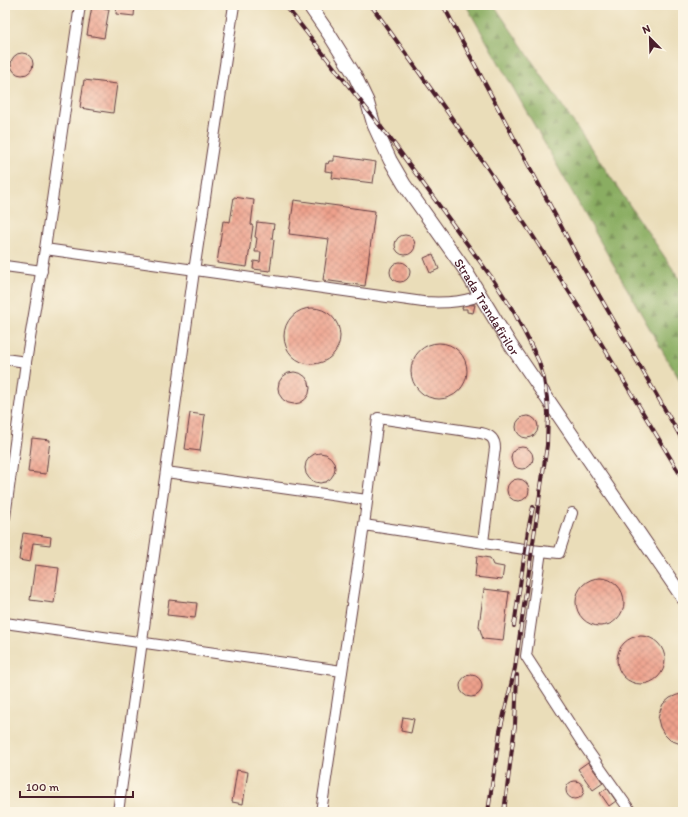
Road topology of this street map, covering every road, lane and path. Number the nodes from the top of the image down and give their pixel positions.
1 (80, 5) edge
2 (234, 5) edge
3 (309, 5) edge
4 (45, 249) junction
5 (5, 266) edge
6 (42, 271) junction
7 (194, 271) junction
8 (472, 298) dead end
9 (5, 359) edge
10 (26, 362) junction
11 (166, 472) junction
12 (367, 500) junction
13 (572, 513) dead end
14 (5, 517) edge
15 (364, 525) junction
16 (483, 542) junction
17 (541, 551) junction
18 (683, 598) edge
19 (5, 623) edge
20 (143, 643) junction
21 (342, 671) junction
22 (118, 812) edge
23 (322, 812) edge
24 (631, 812) edge

1 - 4 lane
2 - 7 lane
3 - 18 main road, Strada Trandafirilor
4 - 6 lane
4 - 7 lane
5 - 6 lane
6 - 10 lane
7 - 8 lane
7 - 11 lane
9 - 10 lane
10 - 14 lane
11 - 12 lane
11 - 20 lane
12 - 15 lane
12 - 16 lane
13 - 17 lane
15 - 16 lane
15 - 21 lane
16 - 17 lane
17 - 24 lane
19 - 20 lane
20 - 21 lane
20 - 22 lane
21 - 23 lane

